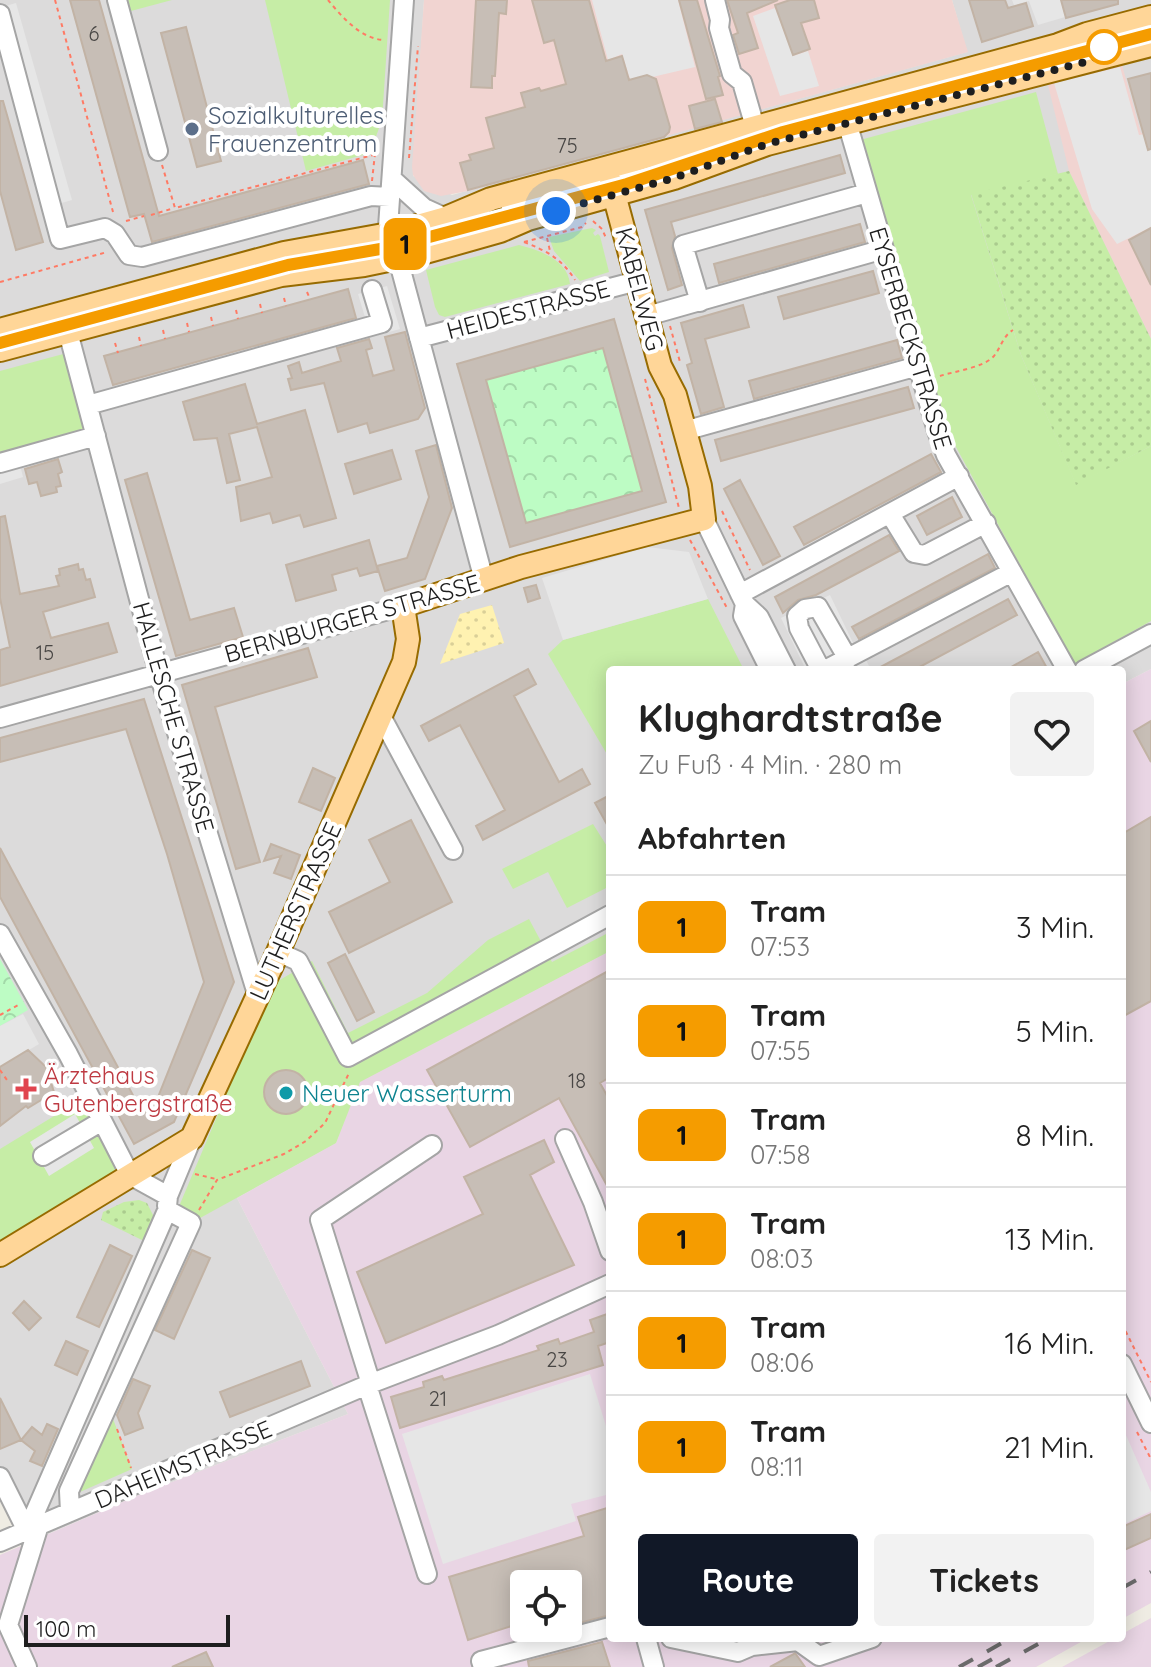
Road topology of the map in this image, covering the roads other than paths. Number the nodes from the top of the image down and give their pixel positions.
1 (117, 0) edge
2 (404, 0) edge
3 (715, 0) edge
4 (0, 14) edge
5 (1151, 17) edge
6 (1151, 28) edge
7 (1151, 34) edge
8 (1151, 45) edge
9 (847, 122) junction
10 (755, 127) junction
11 (158, 151) road end
12 (611, 182) junction
13 (391, 188) junction
14 (867, 193) junction
15 (446, 218) junction
16 (884, 249) junction
17 (393, 250) junction
18 (637, 281) junction
19 (372, 290) dead end
20 (700, 302) junction
21 (656, 314) junction
22 (0, 330) edge
23 (68, 332) junction
24 (0, 337) edge
25 (419, 338) junction
26 (0, 344) edge
27 (0, 350) edge
28 (671, 368) junction
29 (921, 374) junction
30 (88, 405) junction
31 (684, 431) junction
32 (96, 436) junction
33 (0, 463) edge
34 (959, 476) junction
35 (890, 514) junction
36 (693, 522) junction
37 (986, 523) junction
38 (1012, 572) junction
39 (484, 580) junction
40 (739, 605) junction
41 (403, 606) junction
42 (1151, 634) edge
43 (849, 663) edge
44 (768, 666) edge
45 (784, 666) edge
46 (821, 666) edge
47 (1065, 666) edge
48 (1091, 666) edge
49 (159, 674) junction
50 (381, 716) junction
51 (0, 718) edge
52 (453, 850) dead end
53 (606, 917) edge
54 (0, 934) edge
55 (278, 952) junction
56 (258, 997) junction
57 (102, 1121) junction
58 (192, 1138) junction
59 (565, 1139) dead end
60 (432, 1145) dead end
61 (43, 1156) dead end
62 (130, 1175) junction
63 (167, 1204) junction
64 (606, 1239) edge
65 (0, 1255) edge
66 (606, 1286) edge
67 (1126, 1372) edge
68 (369, 1385) junction
69 (1151, 1423) edge
70 (0, 1477) edge
71 (70, 1512) junction
72 (33, 1528) junction
73 (0, 1542) edge
74 (427, 1574) dead end
75 (606, 1628) edge
76 (6, 1637) edge
77 (647, 1642) edge
78 (690, 1642) edge
79 (750, 1642) edge
80 (799, 1642) edge
81 (860, 1642) edge
82 (27, 1667) edge
83 (483, 1667) edge
84 (654, 1667) edge

1 - 11 street
2 - 13 street
3 - 10 street
4 - 13 street
5 - 10 main road
6 - 12 street
7 - 12 street
8 - 9 main road
9 - 12 main road
9 - 14 street, EYSERBECKSTRASSE
10 - 12 main road
12 - 15 main road
12 - 17 main road
12 - 18 main road, KABELWEG
13 - 15 street
13 - 17 street
14 - 16 street, EYSERBECKSTRASSE
14 - 20 street
15 - 17 main road
16 - 20 street
16 - 29 street, EYSERBECKSTRASSE
17 - 22 main road
17 - 23 main road
17 - 24 street
17 - 25 street
17 - 26 street
18 - 21 main road, KABELWEG
18 - 25 street, HEIDESTRASSE
19 - 30 street
20 - 21 street
21 - 28 main road, KABELWEG
23 - 27 main road
23 - 30 street, HALLESCHE STRASSE
25 - 39 street
28 - 31 main road, KABELWEG
28 - 36 main road, KABELWEG
29 - 31 street
29 - 34 street, EYSERBECKSTRASSE
30 - 32 street, HALLESCHE STRASSE
31 - 36 main road, KABELWEG
32 - 33 street
32 - 49 street, HALLESCHE STRASSE
34 - 35 street
34 - 37 street, EYSERBECKSTRASSE
35 - 37 street
35 - 40 street
36 - 39 main road, BERNBURGER STRASSE
36 - 40 street, KABELWEG
37 - 38 street, EYSERBECKSTRASSE
38 - 43 street
38 - 47 street, EYSERBECKSTRASSE
39 - 41 main road, BERNBURGER STRASSE
40 - 44 street, KABELWEG
40 - 45 street, KABELWEG
41 - 49 street, BERNBURGER STRASSE
41 - 50 main road, LUTHERSTRASSE
42 - 48 street
43 - 46 street
49 - 51 street, BERNBURGER STRASSE
49 - 56 street, HALLESCHE STRASSE
50 - 52 street
50 - 55 main road, LUTHERSTRASSE
53 - 55 street
54 - 57 street
55 - 56 main road, LUTHERSTRASSE
56 - 58 main road, LUTHERSTRASSE
57 - 61 street
57 - 62 street
58 - 62 main road
58 - 63 street, LUTHERSTRASSE
59 - 64 street
60 - 68 street
62 - 63 street
62 - 65 main road
63 - 71 street
63 - 72 street, LUTHERSTRASSE
66 - 68 street, DAHEIMSTRASSE
67 - 69 street
68 - 71 street, DAHEIMSTRASSE
68 - 74 street
70 - 72 street
71 - 72 street, DAHEIMSTRASSE
72 - 73 street, DAHEIMSTRASSE
72 - 76 street, LUTHERSTRASSE
75 - 83 street
76 - 82 street
77 - 84 street
78 - 79 street
80 - 81 street

